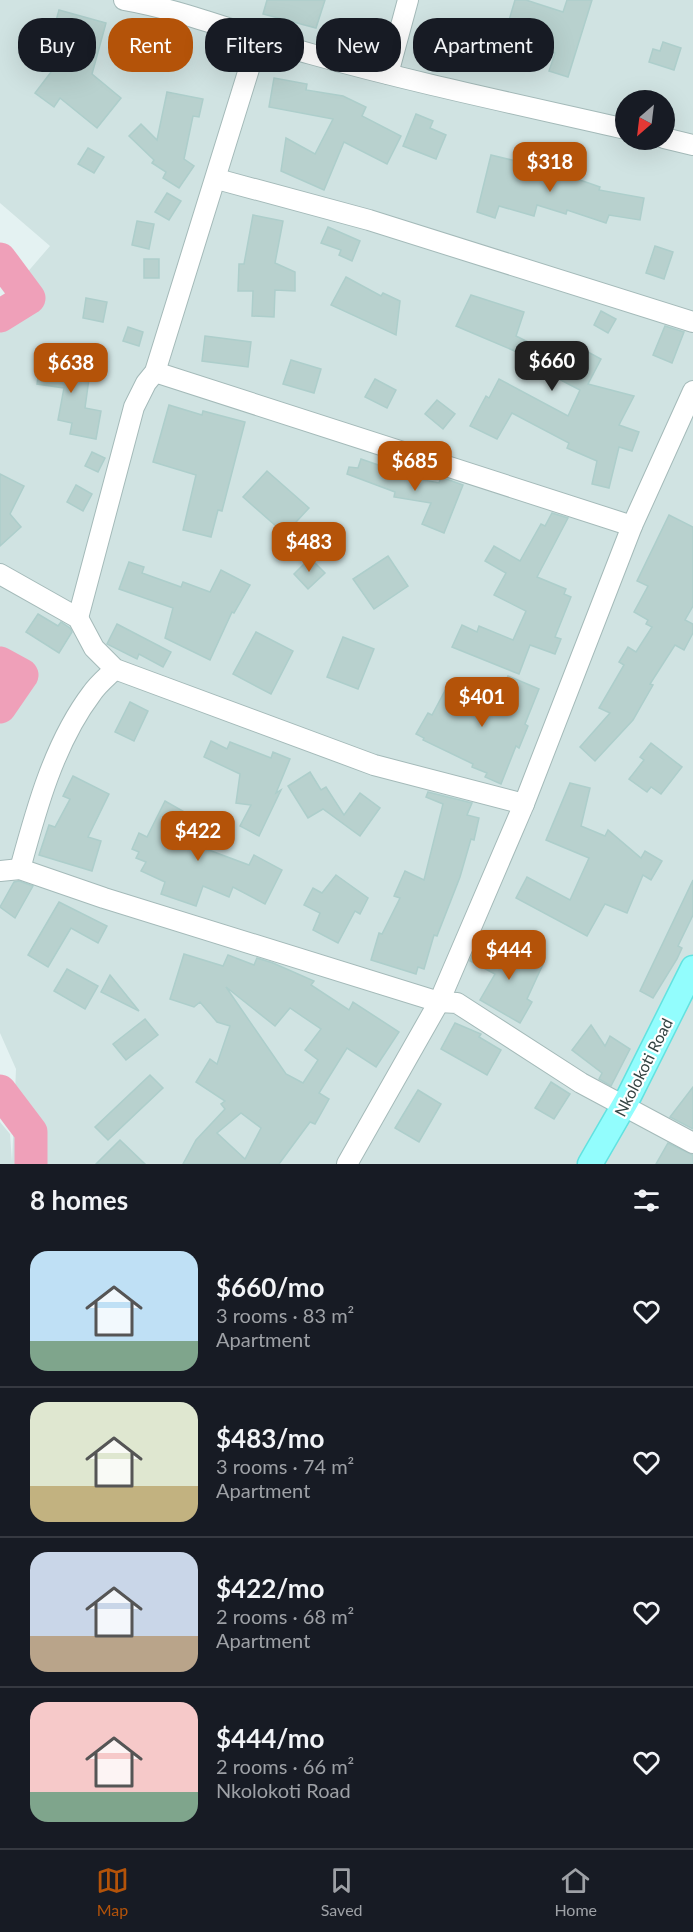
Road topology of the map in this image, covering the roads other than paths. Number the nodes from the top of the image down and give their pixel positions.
1 (124, 0) edge
2 (408, 0) edge
3 (205, 21) edge
4 (304, 52) edge
5 (249, 72) edge
6 (388, 74) junction
7 (615, 126) edge
8 (675, 141) edge
9 (693, 145) edge
10 (217, 179) junction
11 (693, 322) edge
12 (155, 372) junction
13 (693, 391) edge
14 (632, 526) junction
15 (0, 574) edge
16 (78, 618) junction
17 (115, 669) junction
18 (524, 804) junction
19 (20, 869) junction
20 (0, 871) edge
21 (693, 968) edge
22 (439, 1002) junction
23 (622, 1107) junction
24 (693, 1143) edge
25 (347, 1164) edge
26 (590, 1164) edge

1 - 3 street
2 - 6 street
4 - 6 street
5 - 10 street
6 - 7 street
8 - 9 street
10 - 11 street
10 - 12 street
12 - 14 street
12 - 16 street
13 - 14 street
14 - 18 street
15 - 16 street
16 - 17 street
17 - 18 street
17 - 19 street
18 - 22 street
19 - 20 street
19 - 22 street
21 - 23 main road, Nkolokoti Road
22 - 23 street
22 - 25 street
23 - 24 street
23 - 26 main road, Nkolokoti Road

